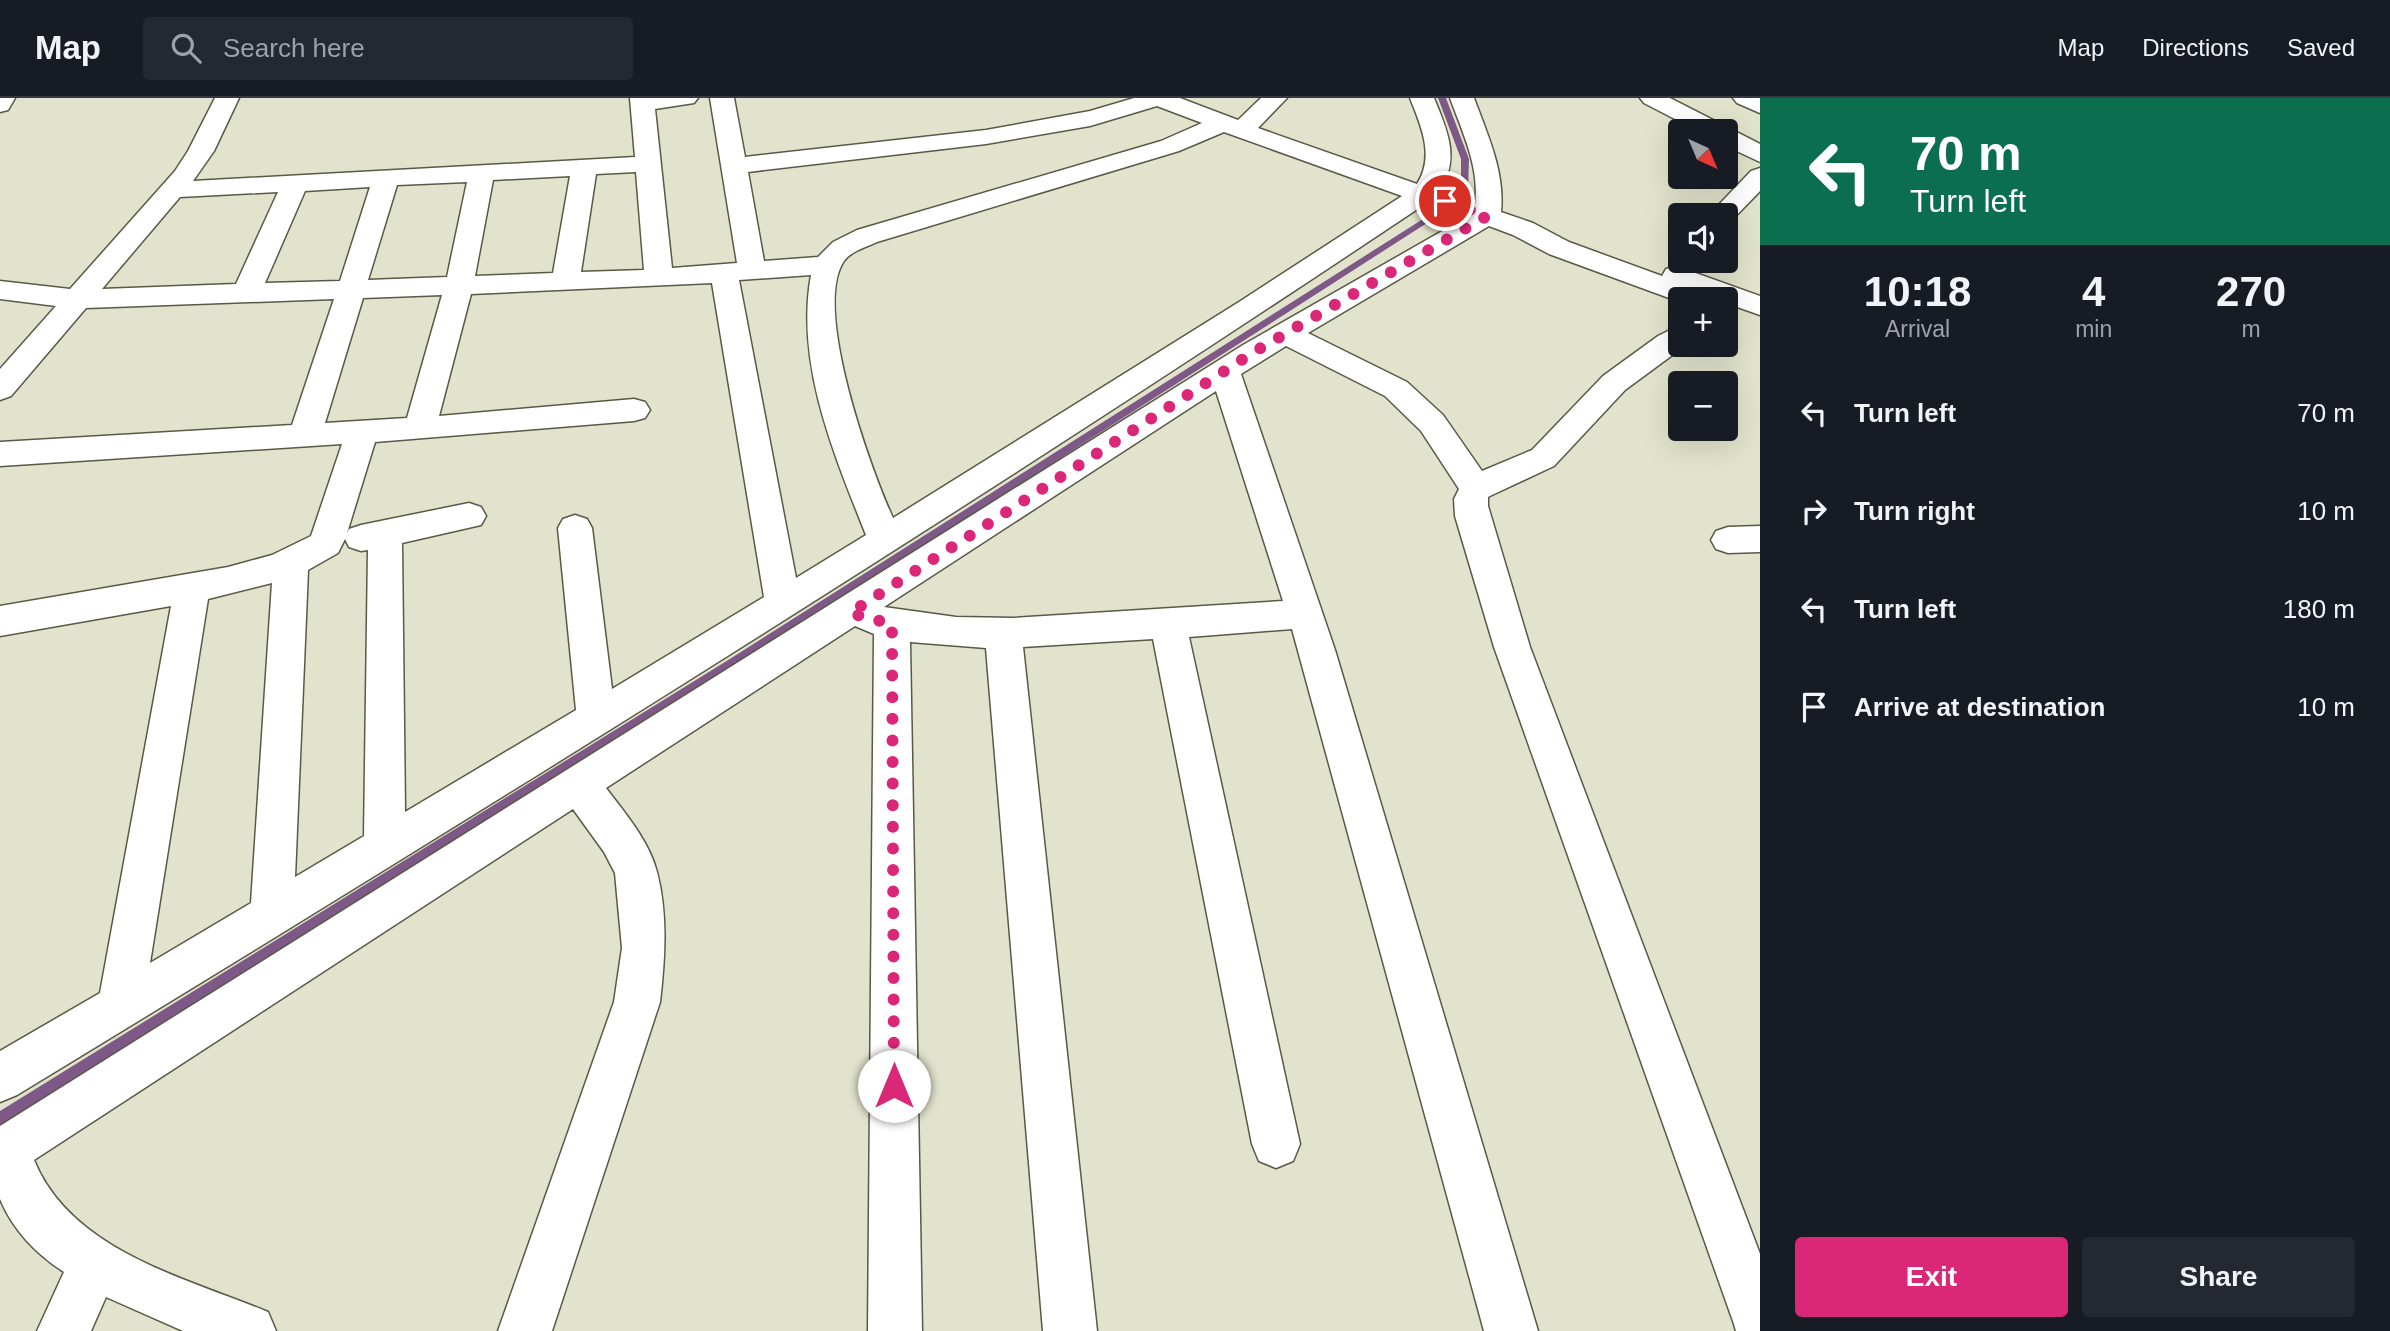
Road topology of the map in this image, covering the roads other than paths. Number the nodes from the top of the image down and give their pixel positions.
1 (3, 98) edge
2 (230, 98) edge
3 (686, 98) edge
4 (722, 98) edge
5 (1157, 98) edge
6 (1275, 98) edge
7 (1422, 98) edge
8 (1462, 98) edge
9 (1652, 98) edge
10 (1745, 98) edge
11 (642, 101) edge
12 (0, 105) edge
13 (1760, 106) edge
14 (1693, 119) edge
15 (1233, 127) junction
16 (1738, 142) edge
17 (1760, 154) edge
18 (647, 164) junction
19 (736, 166) junction
20 (584, 167) junction
21 (482, 173) junction
22 (1760, 176) edge
23 (386, 178) junction
24 (295, 183) junction
25 (173, 190) junction
26 (1424, 193) junction
27 (1734, 203) edge
28 (1487, 216) junction
29 (1523, 229) junction
30 (1668, 264) edge
31 (827, 265) junction
32 (738, 272) junction
33 (1690, 273) edge
34 (659, 278) junction
35 (566, 281) junction
36 (459, 285) junction
37 (350, 288) junction
38 (1668, 288) edge
39 (0, 290) edge
40 (247, 292) junction
41 (77, 299) junction
42 (1760, 306) edge
43 (1738, 313) edge
44 (1760, 321) edge
45 (1285, 334) junction
46 (1668, 343) edge
47 (1225, 371) junction
48 (0, 389) edge
49 (634, 410) dead end
50 (419, 428) junction
51 (362, 431) junction
52 (305, 435) junction
53 (0, 454) edge
54 (1476, 489) junction
55 (469, 516) dead end
56 (575, 528) dead end
57 (385, 533) junction
58 (886, 541) junction
59 (326, 544) junction
60 (291, 565) junction
61 (192, 587) junction
62 (783, 603) junction
63 (850, 613) junction
64 (1304, 614) junction
65 (1, 623) edge
66 (1168, 623) junction
67 (892, 624) junction
68 (1003, 634) junction
69 (596, 718) junction
70 (579, 785) junction
71 (385, 846) junction
72 (272, 915) junction
73 (120, 1006) junction
74 (0, 1078) edge
75 (1276, 1144) dead end
76 (3, 1153) edge
77 (94, 1264) junction
78 (1760, 1324) edge
79 (64, 1331) edge
80 (249, 1331) edge
81 (525, 1331) edge
82 (895, 1331) edge
83 (1070, 1331) edge
84 (1511, 1331) edge

1 - 12 street
2 - 25 street
3 - 11 street
4 - 19 street
5 - 15 street
5 - 19 street
6 - 15 street
7 - 26 street
8 - 28 street
9 - 14 street
10 - 13 street
11 - 18 street
15 - 26 street
15 - 31 street
16 - 17 street
18 - 20 street
18 - 34 street
19 - 32 street
20 - 21 street
20 - 35 street
21 - 23 street
21 - 36 street
22 - 27 street
23 - 24 street
23 - 37 street
24 - 25 street
24 - 40 street
25 - 41 street
26 - 28 street
26 - 58 street
28 - 29 street
28 - 45 street
29 - 30 street
29 - 38 street
31 - 32 street
31 - 58 street
32 - 34 street
32 - 62 street
33 - 42 street
34 - 35 street
35 - 36 street
36 - 37 street
36 - 50 street
37 - 40 street
37 - 52 street
39 - 41 street
40 - 41 street
41 - 48 street
43 - 44 street
45 - 47 street
45 - 54 street
46 - 54 street
47 - 63 street
47 - 64 street
49 - 50 street
50 - 51 street
51 - 52 street
51 - 59 street
52 - 53 street
54 - 78 street
55 - 57 street
56 - 69 street
57 - 59 street
57 - 71 street
58 - 62 street
59 - 60 street
60 - 61 street
60 - 72 street
61 - 65 street
61 - 73 street
62 - 69 street
63 - 67 street
63 - 70 street
64 - 66 street
64 - 84 street
66 - 68 street
66 - 75 street
67 - 68 street
67 - 82 street
68 - 83 street
69 - 71 street
70 - 76 street
70 - 81 street
71 - 72 street
72 - 73 street
73 - 74 street
76 - 77 street
77 - 79 street
77 - 80 street

